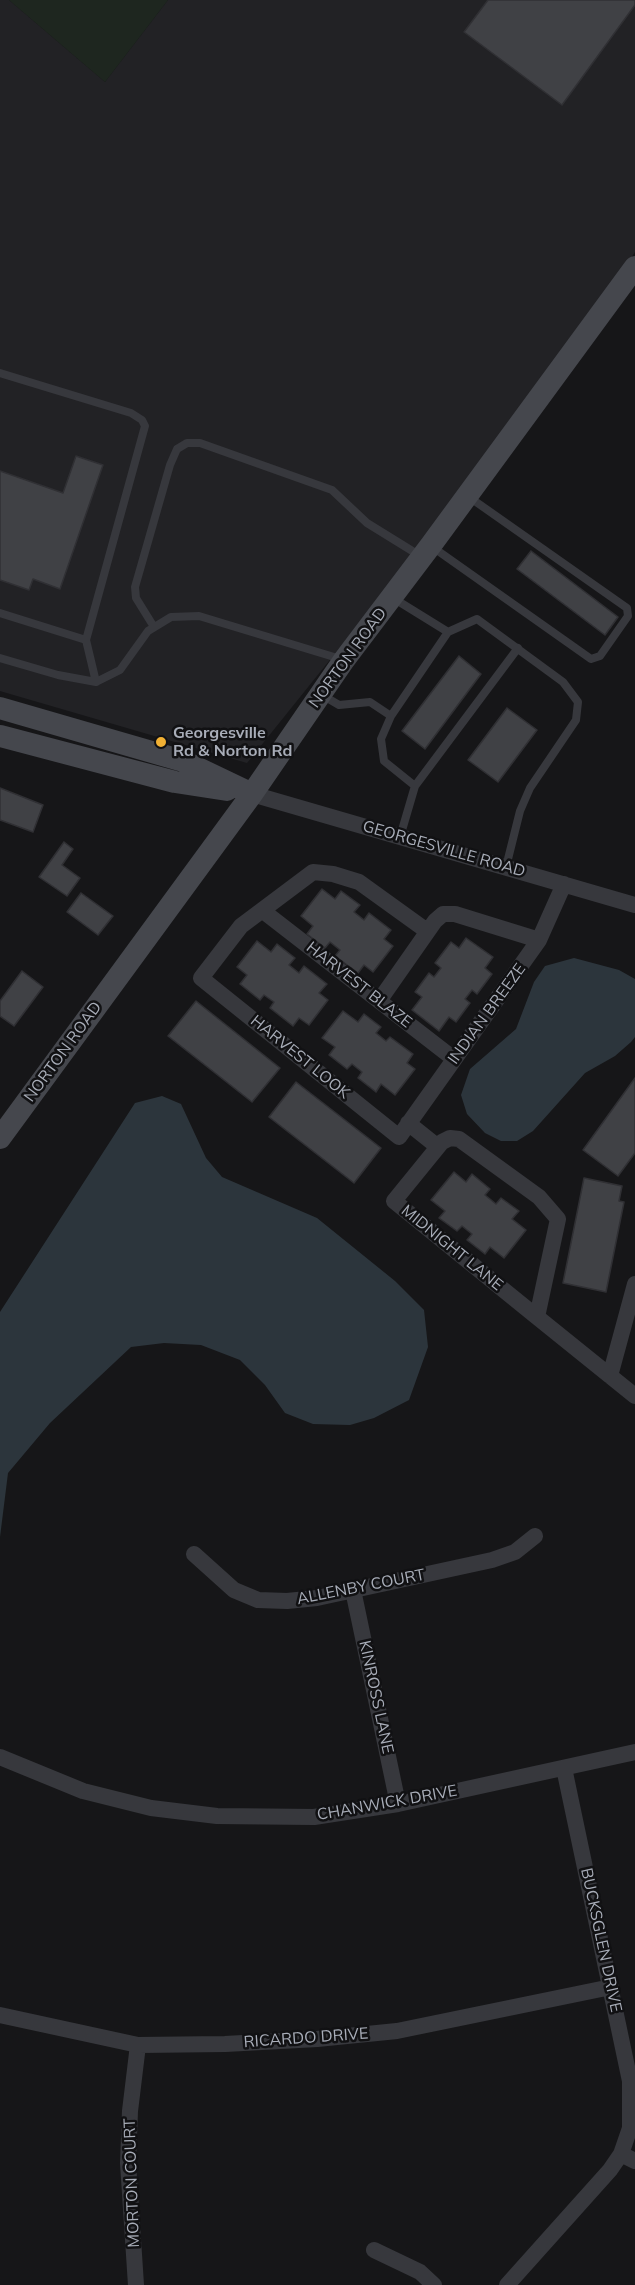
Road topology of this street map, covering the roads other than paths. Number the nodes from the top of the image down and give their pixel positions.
1 (635, 267) edge
2 (0, 373) edge
3 (468, 495) junction
4 (427, 551) junction
5 (392, 597) junction
6 (0, 613) edge
7 (154, 627) junction
8 (448, 632) junction
9 (86, 640) junction
10 (518, 648) junction
11 (0, 658) edge
12 (344, 660) junction
13 (96, 682) junction
14 (321, 694) junction
15 (0, 708) edge
16 (391, 716) junction
17 (0, 736) edge
18 (415, 786) junction
19 (252, 794) junction
20 (400, 837) junction
21 (506, 867) junction
22 (564, 884) junction
23 (635, 905) edge
24 (263, 911) junction
25 (427, 932) junction
26 (539, 940) junction
27 (379, 1001) junction
28 (454, 1059) junction
29 (404, 1130) junction
30 (0, 1138) edge
31 (438, 1147) junction
32 (635, 1284) edge
33 (537, 1317) junction
34 (610, 1376) junction
35 (635, 1396) edge
36 (535, 1536) dead end
37 (194, 1554) dead end
38 (353, 1590) junction
39 (635, 1752) edge
40 (1, 1761) edge
41 (564, 1768) junction
42 (398, 1803) junction
43 (611, 1987) junction
44 (0, 2015) edge
45 (138, 2045) junction
46 (628, 2157) edge
47 (374, 2250) dead end
48 (136, 2285) edge
49 (434, 2285) edge
50 (507, 2285) edge

1 - 3 main road, NORTON ROAD
2 - 9 lane
3 - 4 main road, NORTON ROAD
3 - 4 lane
4 - 5 main road, NORTON ROAD
4 - 7 lane
5 - 8 lane
5 - 12 main road, NORTON ROAD
6 - 9 lane
7 - 12 lane
7 - 13 lane
8 - 10 lane
8 - 16 lane
9 - 13 lane
10 - 18 lane
10 - 21 lane
11 - 13 lane
12 - 14 main road, NORTON ROAD
14 - 16 lane
14 - 19 main road, NORTON ROAD
15 - 19 main road, GEORGESVILLE ROAD
16 - 18 lane
17 - 19 main road, GEORGESVILLE ROAD
18 - 20 lane
19 - 20 street, GEORGESVILLE ROAD
19 - 30 main road, NORTON ROAD
20 - 21 street, GEORGESVILLE ROAD
21 - 22 street, GEORGESVILLE ROAD
22 - 23 street, GEORGESVILLE ROAD
22 - 26 street, INDIAN BREEZE
24 - 25 street
24 - 27 street, HARVEST BLAZE
24 - 29 street, HARVEST LOOK
25 - 26 street
25 - 27 street
26 - 28 street, INDIAN BREEZE
27 - 28 street, HARVEST BLAZE
28 - 29 street, INDIAN BREEZE
29 - 31 street
31 - 33 street
31 - 33 street, MIDNIGHT LANE
32 - 34 street
33 - 34 street, MIDNIGHT LANE
34 - 35 street, MIDNIGHT LANE
36 - 38 street, ALLENBY COURT
37 - 38 street, ALLENBY COURT
38 - 42 street, KINROSS LANE
39 - 41 street, CHANWICK DRIVE
40 - 42 street, CHANWICK DRIVE
41 - 42 street, CHANWICK DRIVE
41 - 43 street, BUCKSGLEN DRIVE
43 - 45 street, RICARDO DRIVE
43 - 46 street, BUCKSGLEN DRIVE
44 - 45 street, RICARDO DRIVE
45 - 48 street, MORTON COURT
46 - 50 street, BUCKSGLEN DRIVE
47 - 49 street

